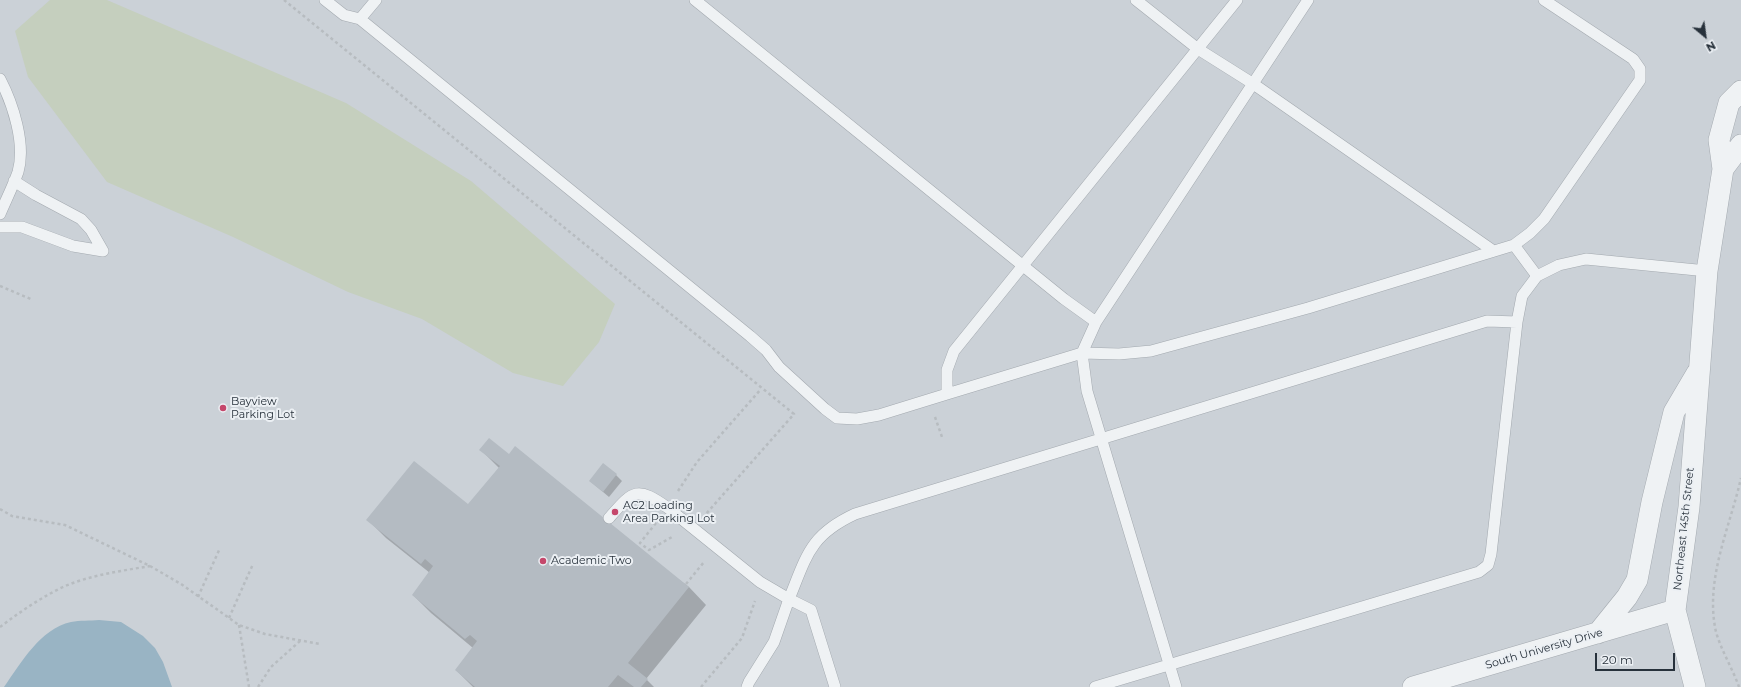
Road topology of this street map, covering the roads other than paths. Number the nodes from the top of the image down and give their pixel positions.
1 (325, 0) edge
2 (376, 0) edge
3 (695, 0) edge
4 (1136, 0) edge
5 (1237, 0) edge
6 (1308, 0) edge
7 (1544, 0) edge
8 (360, 19) junction
9 (1198, 49) junction
10 (0, 79) edge
11 (1252, 83) junction
12 (1741, 91) edge
13 (1741, 145) edge
14 (1723, 169) junction
15 (14, 181) junction
16 (0, 214) edge
17 (0, 227) edge
18 (1514, 245) junction
19 (1492, 250) junction
20 (1023, 265) junction
21 (1707, 271) junction
22 (1537, 276) junction
23 (1096, 322) junction
24 (1517, 322) junction
25 (1082, 353) junction
26 (1699, 369) junction
27 (947, 394) junction
28 (1100, 438) junction
29 (609, 518) dead end
30 (789, 599) junction
31 (1675, 610) junction
32 (1598, 633) junction
33 (1170, 664) junction
34 (747, 687) edge
35 (835, 687) edge
36 (1095, 687) edge
37 (1176, 687) edge
38 (1413, 687) edge
39 (1694, 687) edge

1 - 8 lane
2 - 8 lane
3 - 20 lane
4 - 9 lane
5 - 9 lane
6 - 11 lane
7 - 18 lane
8 - 27 lane
9 - 11 lane
9 - 20 lane
10 - 15 lane
11 - 19 lane
11 - 23 lane
12 - 14 street, Northeast 145th Street
13 - 14 street, Northeast 145th Street
14 - 21 street, Northeast 145th Street
15 - 16 lane
15 - 17 lane
18 - 19 lane
18 - 22 lane
19 - 25 lane
20 - 23 lane
20 - 27 lane
21 - 22 lane
21 - 26 street, Northeast 145th Street
22 - 24 lane
23 - 25 lane
24 - 28 lane
24 - 33 lane
25 - 27 lane
25 - 28 lane
26 - 31 street, Northeast 145th Street
26 - 32 street, Northeast 145th Street
28 - 30 lane
28 - 33 lane
29 - 30 lane
30 - 34 lane
30 - 35 lane
31 - 32 street, South University Drive
31 - 39 street, Northeast 145th Street
32 - 38 street, South University Drive
33 - 36 lane
33 - 37 lane

